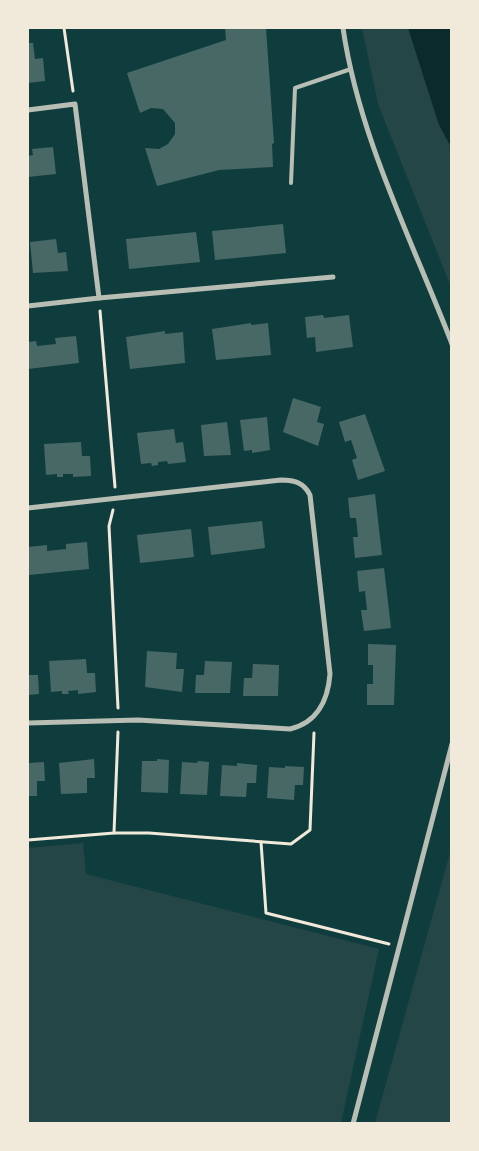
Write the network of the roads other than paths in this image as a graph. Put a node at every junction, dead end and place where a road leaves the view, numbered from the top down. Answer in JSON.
{"nodes":[{"id":1,"x":344,"y":28,"type":"edge"},
{"id":2,"x":351,"y":69,"type":"junction"},
{"id":3,"x":28,"y":110,"type":"edge"},
{"id":4,"x":291,"y":183,"type":"dead end"},
{"id":5,"x":332,"y":277,"type":"dead end"},
{"id":6,"x":99,"y":298,"type":"junction"},
{"id":7,"x":28,"y":306,"type":"edge"},
{"id":8,"x":452,"y":344,"type":"edge"},
{"id":9,"x":28,"y":508,"type":"edge"},
{"id":10,"x":28,"y":723,"type":"edge"},
{"id":11,"x":452,"y":744,"type":"edge"},
{"id":12,"x":353,"y":1124,"type":"edge"}],
"edges":[{"from":1,"to":2,"type":"street"},
{"from":2,"to":4,"type":"lane"},
{"from":2,"to":8,"type":"street"},
{"from":3,"to":6,"type":"street"},
{"from":5,"to":6,"type":"street"},
{"from":6,"to":7,"type":"street"},
{"from":9,"to":10,"type":"street"},
{"from":11,"to":12,"type":"street"}]}
